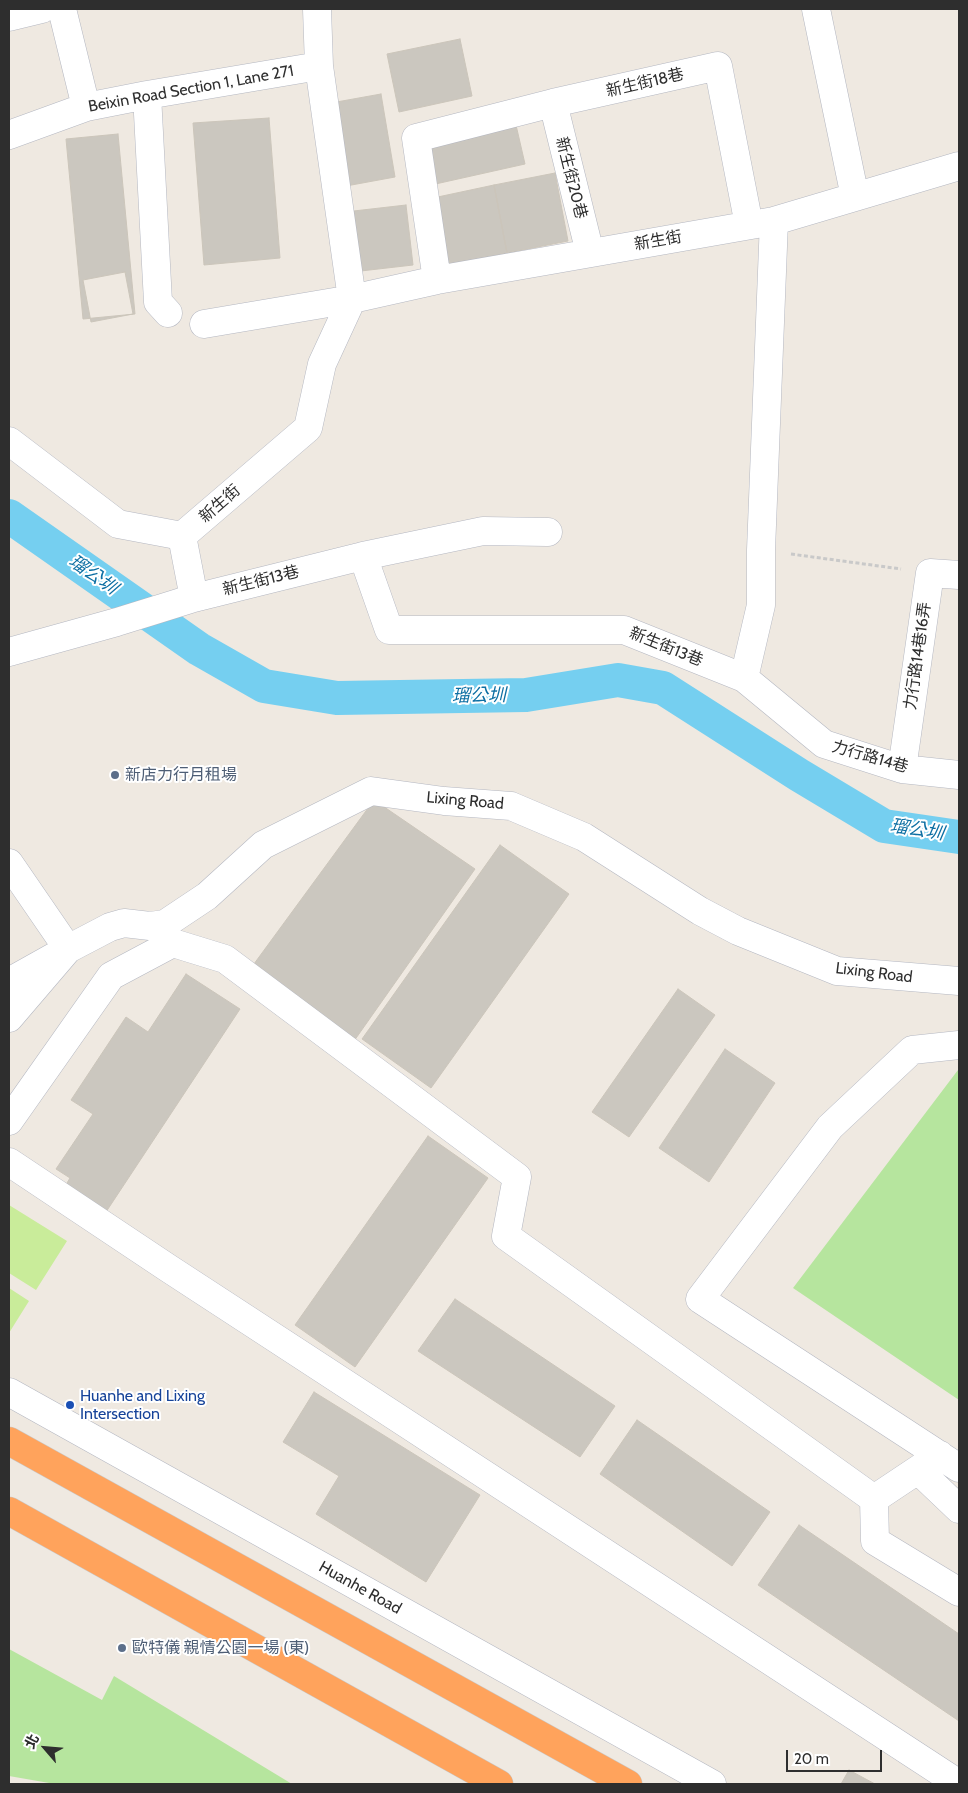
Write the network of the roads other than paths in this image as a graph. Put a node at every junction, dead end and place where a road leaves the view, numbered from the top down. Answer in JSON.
{"nodes":[{"id":1,"x":42,"y":9,"type":"edge"},
{"id":2,"x":62,"y":9,"type":"edge"},
{"id":3,"x":317,"y":9,"type":"edge"},
{"id":4,"x":816,"y":9,"type":"edge"},
{"id":5,"x":9,"y":18,"type":"edge"},
{"id":6,"x":319,"y":66,"type":"junction"},
{"id":7,"x":146,"y":95,"type":"junction"},
{"id":8,"x":553,"y":103,"type":"junction"},
{"id":9,"x":86,"y":107,"type":"junction"},
{"id":10,"x":9,"y":135,"type":"edge"},
{"id":11,"x":959,"y":166,"type":"edge"},
{"id":12,"x":854,"y":197,"type":"junction"},
{"id":13,"x":762,"y":223,"type":"junction"},
{"id":14,"x":590,"y":253,"type":"junction"},
{"id":15,"x":437,"y":280,"type":"junction"},
{"id":16,"x":352,"y":299,"type":"junction"},
{"id":17,"x":168,"y":313,"type":"dead end"},
{"id":18,"x":204,"y":324,"type":"dead end"},
{"id":19,"x":9,"y":441,"type":"edge"},
{"id":20,"x":548,"y":532,"type":"dead end"},
{"id":21,"x":182,"y":536,"type":"junction"},
{"id":22,"x":363,"y":556,"type":"junction"},
{"id":23,"x":959,"y":575,"type":"edge"},
{"id":24,"x":190,"y":600,"type":"junction"},
{"id":25,"x":9,"y":652,"type":"edge"},
{"id":26,"x":744,"y":678,"type":"junction"},
{"id":27,"x":902,"y":769,"type":"junction"},
{"id":28,"x":959,"y":775,"type":"edge"},
{"id":29,"x":9,"y":864,"type":"edge"},
{"id":30,"x":68,"y":949,"type":"junction"},
{"id":31,"x":959,"y":981,"type":"edge"},
{"id":32,"x":9,"y":982,"type":"edge"},
{"id":33,"x":9,"y":1018,"type":"edge"},
{"id":34,"x":959,"y":1046,"type":"edge"},
{"id":35,"x":9,"y":1121,"type":"edge"},
{"id":36,"x":9,"y":1162,"type":"edge"},
{"id":37,"x":9,"y":1392,"type":"edge"},
{"id":38,"x":9,"y":1440,"type":"edge"},
{"id":39,"x":939,"y":1464,"type":"edge"},
{"id":40,"x":874,"y":1499,"type":"junction"},
{"id":41,"x":959,"y":1509,"type":"edge"},
{"id":42,"x":9,"y":1511,"type":"edge"},
{"id":43,"x":959,"y":1592,"type":"edge"},
{"id":44,"x":498,"y":1784,"type":"edge"},
{"id":45,"x":628,"y":1784,"type":"edge"},
{"id":46,"x":712,"y":1784,"type":"edge"},
{"id":47,"x":959,"y":1784,"type":"edge"}],
"edges":[{"from":1,"to":5,"type":"street"},
{"from":2,"to":9,"type":"street"},
{"from":3,"to":6,"type":"street"},
{"from":4,"to":12,"type":"street"},
{"from":6,"to":7,"type":"street","name":"Beixin Road Section 1, Lane 271"},
{"from":6,"to":16,"type":"street"},
{"from":7,"to":9,"type":"street","name":"Beixin Road Section 1, Lane 271"},
{"from":7,"to":17,"type":"street"},
{"from":8,"to":13,"type":"street","name":"新生街18巷"},
{"from":8,"to":14,"type":"street","name":"新生街20巷"},
{"from":8,"to":15,"type":"street","name":"新生街18巷"},
{"from":9,"to":10,"type":"street","name":"Beixin Road Section 1, Lane 271"},
{"from":11,"to":12,"type":"street","name":"新生街"},
{"from":12,"to":13,"type":"street","name":"新生街"},
{"from":13,"to":14,"type":"street","name":"新生街"},
{"from":13,"to":26,"type":"street"},
{"from":14,"to":15,"type":"street","name":"新生街"},
{"from":15,"to":16,"type":"street","name":"新生街"},
{"from":16,"to":18,"type":"street","name":"新生街"},
{"from":16,"to":21,"type":"street","name":"新生街"},
{"from":19,"to":21,"type":"street"},
{"from":20,"to":22,"type":"street"},
{"from":21,"to":24,"type":"street"},
{"from":22,"to":24,"type":"street","name":"新生街13巷"},
{"from":22,"to":26,"type":"street","name":"新生街13巷"},
{"from":23,"to":27,"type":"street","name":"力行路14巷16弄"},
{"from":24,"to":25,"type":"street","name":"新生街13巷"},
{"from":26,"to":27,"type":"street","name":"力行路14巷"},
{"from":27,"to":28,"type":"street","name":"力行路14巷"},
{"from":29,"to":30,"type":"street"},
{"from":30,"to":31,"type":"street","name":"Lixing Road"},
{"from":30,"to":32,"type":"street"},
{"from":30,"to":33,"type":"street","name":"Lixing Road"},
{"from":34,"to":39,"type":"street"},
{"from":35,"to":40,"type":"street"},
{"from":36,"to":47,"type":"street"},
{"from":37,"to":46,"type":"street","name":"Huanhe Road"},
{"from":38,"to":45,"type":"highway"},
{"from":39,"to":40,"type":"street"},
{"from":39,"to":41,"type":"street"},
{"from":40,"to":43,"type":"street"},
{"from":42,"to":44,"type":"highway"}]}
